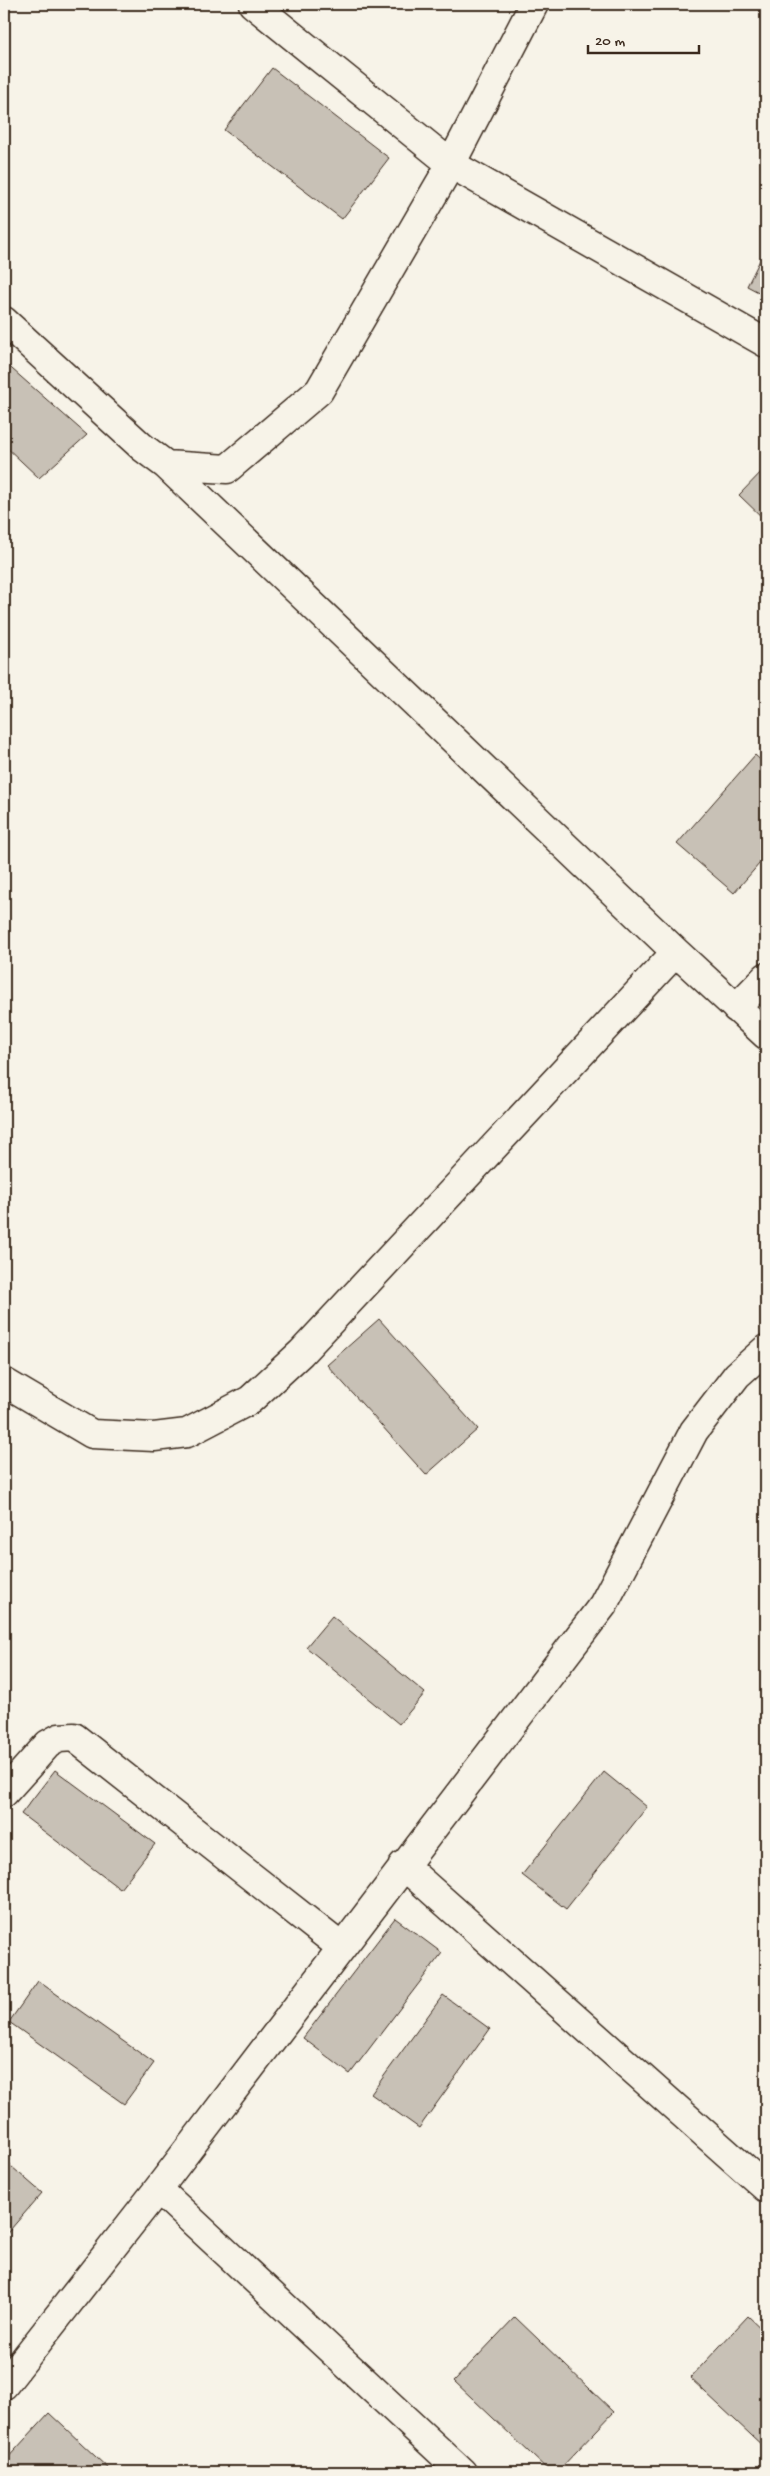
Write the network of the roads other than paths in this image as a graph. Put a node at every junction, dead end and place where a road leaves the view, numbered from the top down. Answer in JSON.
{"nodes":[{"id":1,"x":253,"y":4,"type":"edge"},
{"id":2,"x":534,"y":4,"type":"edge"},
{"id":3,"x":451,"y":164,"type":"junction"},
{"id":4,"x":4,"y":320,"type":"edge"},
{"id":5,"x":766,"y":344,"type":"edge"},
{"id":6,"x":166,"y":465,"type":"junction"},
{"id":7,"x":676,"y":952,"type":"junction"},
{"id":8,"x":766,"y":977,"type":"edge"},
{"id":9,"x":736,"y":1008,"type":"junction"},
{"id":10,"x":766,"y":1035,"type":"edge"},
{"id":11,"x":766,"y":1349,"type":"edge"},
{"id":12,"x":4,"y":1382,"type":"edge"},
{"id":13,"x":4,"y":1793,"type":"edge"},
{"id":14,"x":403,"y":1865,"type":"junction"},
{"id":15,"x":342,"y":1947,"type":"junction"},
{"id":16,"x":766,"y":2188,"type":"edge"},
{"id":17,"x":158,"y":2189,"type":"junction"},
{"id":18,"x":4,"y":2385,"type":"edge"},
{"id":19,"x":462,"y":2472,"type":"edge"}],
"edges":[{"from":1,"to":3,"type":"street"},
{"from":2,"to":3,"type":"street"},
{"from":3,"to":5,"type":"street"},
{"from":3,"to":6,"type":"street"},
{"from":4,"to":6,"type":"street"},
{"from":6,"to":7,"type":"street"},
{"from":7,"to":9,"type":"street"},
{"from":7,"to":12,"type":"street"},
{"from":8,"to":9,"type":"street"},
{"from":9,"to":10,"type":"street"},
{"from":11,"to":14,"type":"street"},
{"from":13,"to":15,"type":"street"},
{"from":14,"to":15,"type":"street"},
{"from":14,"to":16,"type":"street"},
{"from":15,"to":17,"type":"street"},
{"from":17,"to":18,"type":"street"},
{"from":17,"to":19,"type":"street"}]}
